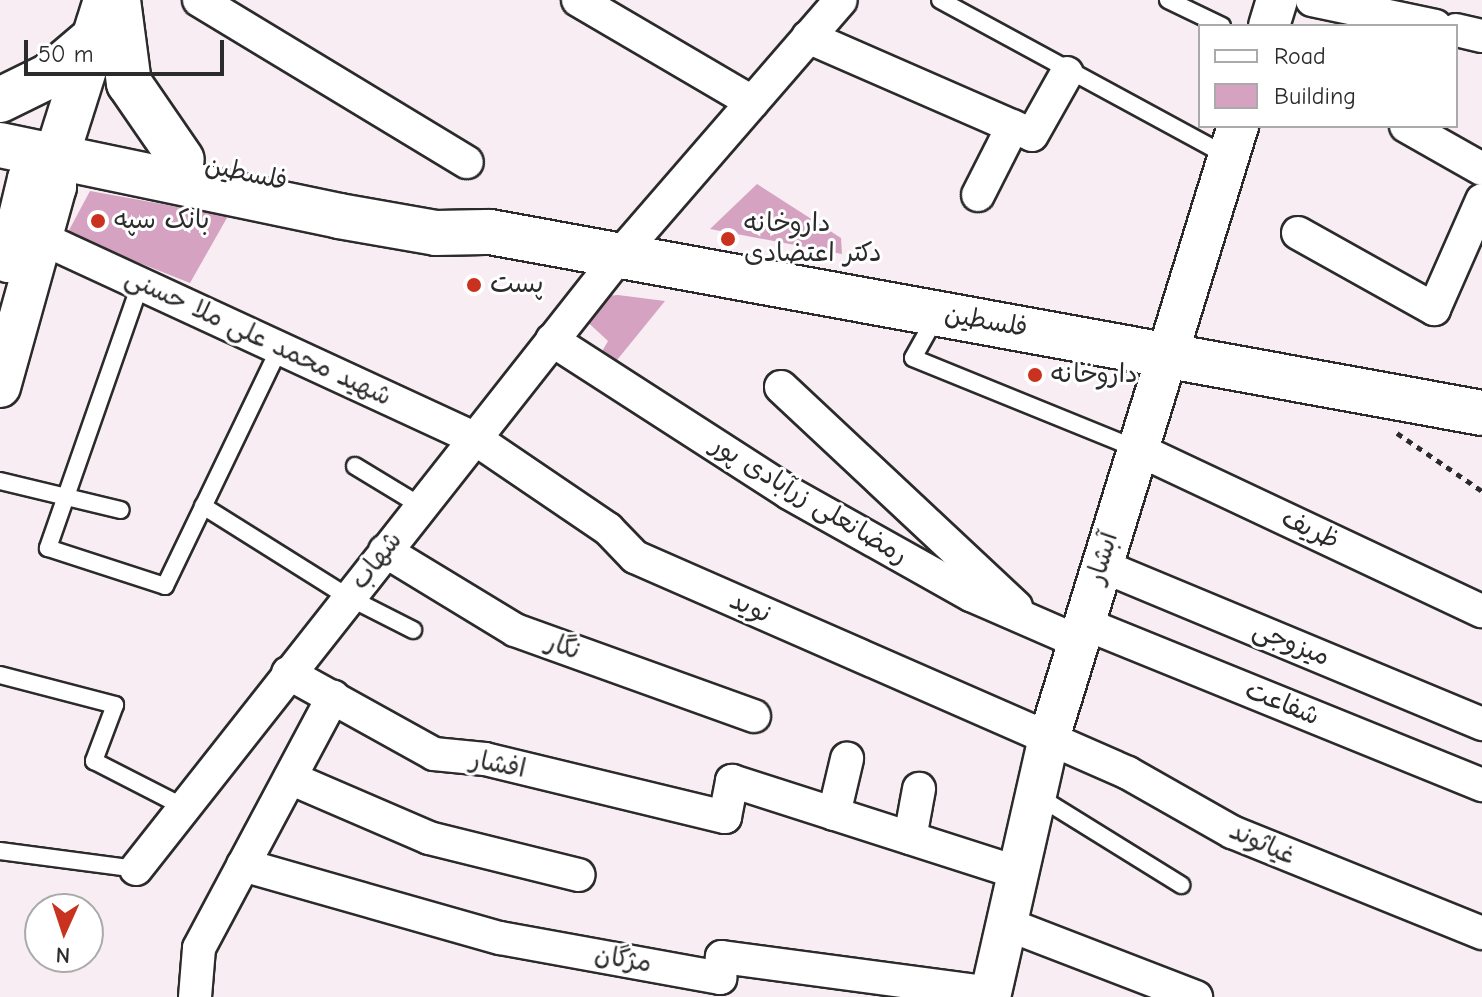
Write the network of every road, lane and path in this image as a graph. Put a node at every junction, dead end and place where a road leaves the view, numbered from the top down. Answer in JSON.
{"nodes":[{"id":1,"x":118,"y":0,"type":"edge"},
{"id":2,"x":199,"y":0,"type":"edge"},
{"id":3,"x":578,"y":0,"type":"edge"},
{"id":4,"x":841,"y":0,"type":"edge"},
{"id":5,"x":940,"y":0,"type":"edge"},
{"id":6,"x":1168,"y":0,"type":"edge"},
{"id":7,"x":1277,"y":0,"type":"edge"},
{"id":8,"x":1312,"y":0,"type":"edge"},
{"id":9,"x":100,"y":19,"type":"edge"},
{"id":10,"x":1218,"y":24,"type":"edge"},
{"id":11,"x":1270,"y":24,"type":"edge"},
{"id":12,"x":1426,"y":24,"type":"edge"},
{"id":13,"x":1458,"y":30,"type":"edge"},
{"id":14,"x":1482,"y":36,"type":"edge"},
{"id":15,"x":808,"y":37,"type":"junction"},
{"id":16,"x":1067,"y":73,"type":"junction"},
{"id":17,"x":0,"y":100,"type":"edge"},
{"id":18,"x":752,"y":102,"type":"junction"},
{"id":19,"x":0,"y":121,"type":"edge"},
{"id":20,"x":1013,"y":126,"type":"junction"},
{"id":21,"x":1198,"y":127,"type":"edge"},
{"id":22,"x":1201,"y":128,"type":"edge"},
{"id":23,"x":1410,"y":128,"type":"edge"},
{"id":24,"x":1233,"y":141,"type":"edge"},
{"id":25,"x":0,"y":145,"type":"edge"},
{"id":26,"x":60,"y":146,"type":"junction"},
{"id":27,"x":182,"y":160,"type":"junction"},
{"id":28,"x":467,"y":162,"type":"dead end"},
{"id":29,"x":1482,"y":169,"type":"edge"},
{"id":30,"x":978,"y":195,"type":"dead end"},
{"id":31,"x":1482,"y":200,"type":"edge"},
{"id":32,"x":490,"y":232,"type":"junction"},
{"id":33,"x":1298,"y":233,"type":"dead end"},
{"id":34,"x":41,"y":238,"type":"junction"},
{"id":35,"x":620,"y":255,"type":"junction"},
{"id":36,"x":1470,"y":261,"type":"edge"},
{"id":37,"x":140,"y":285,"type":"junction"},
{"id":38,"x":0,"y":298,"type":"edge"},
{"id":39,"x":938,"y":314,"type":"junction"},
{"id":40,"x":552,"y":340,"type":"junction"},
{"id":41,"x":281,"y":345,"type":"junction"},
{"id":42,"x":1166,"y":355,"type":"junction"},
{"id":43,"x":0,"y":387,"type":"edge"},
{"id":44,"x":781,"y":387,"type":"dead end"},
{"id":45,"x":1482,"y":413,"type":"edge"},
{"id":46,"x":1390,"y":426,"type":"dead end"},
{"id":47,"x":474,"y":438,"type":"junction"},
{"id":48,"x":1137,"y":449,"type":"junction"},
{"id":49,"x":355,"y":466,"type":"dead end"},
{"id":50,"x":0,"y":481,"type":"edge"},
{"id":51,"x":1482,"y":491,"type":"edge"},
{"id":52,"x":64,"y":494,"type":"junction"},
{"id":53,"x":203,"y":506,"type":"junction"},
{"id":54,"x":421,"y":506,"type":"junction"},
{"id":55,"x":121,"y":510,"type":"dead end"},
{"id":56,"x":385,"y":551,"type":"junction"},
{"id":57,"x":1100,"y":565,"type":"junction"},
{"id":58,"x":348,"y":597,"type":"junction"},
{"id":59,"x":1482,"y":611,"type":"edge"},
{"id":60,"x":1030,"y":621,"type":"junction"},
{"id":61,"x":413,"y":630,"type":"dead end"},
{"id":62,"x":1080,"y":632,"type":"junction"},
{"id":63,"x":288,"y":673,"type":"junction"},
{"id":64,"x":0,"y":675,"type":"edge"},
{"id":65,"x":333,"y":697,"type":"junction"},
{"id":66,"x":754,"y":716,"type":"dead end"},
{"id":67,"x":1482,"y":724,"type":"edge"},
{"id":68,"x":1049,"y":738,"type":"junction"},
{"id":69,"x":847,"y":759,"type":"dead end"},
{"id":70,"x":290,"y":778,"type":"junction"},
{"id":71,"x":1482,"y":785,"type":"edge"},
{"id":72,"x":919,"y":789,"type":"dead end"},
{"id":73,"x":1035,"y":794,"type":"junction"},
{"id":74,"x":182,"y":806,"type":"junction"},
{"id":75,"x":834,"y":814,"type":"junction"},
{"id":76,"x":910,"y":838,"type":"junction"},
{"id":77,"x":0,"y":851,"type":"edge"},
{"id":78,"x":243,"y":865,"type":"junction"},
{"id":79,"x":136,"y":869,"type":"joint"},
{"id":80,"x":1016,"y":872,"type":"junction"},
{"id":81,"x":579,"y":875,"type":"dead end"},
{"id":82,"x":1181,"y":885,"type":"dead end"},
{"id":83,"x":1004,"y":923,"type":"junction"},
{"id":84,"x":1482,"y":933,"type":"edge"},
{"id":85,"x":990,"y":995,"type":"edge"},
{"id":86,"x":195,"y":997,"type":"edge"},
{"id":87,"x":1196,"y":997,"type":"edge"}],
"edges":[{"from":1,"to":27,"type":"main road"},
{"from":2,"to":28,"type":"street"},
{"from":3,"to":18,"type":"street"},
{"from":4,"to":15,"type":"street","name":"شهاب"},
{"from":5,"to":16,"type":"lane"},
{"from":6,"to":10,"type":"lane"},
{"from":7,"to":11,"type":"street"},
{"from":8,"to":12,"type":"street"},
{"from":9,"to":17,"type":"main road"},
{"from":9,"to":26,"type":"main road"},
{"from":13,"to":14,"type":"street"},
{"from":15,"to":18,"type":"street","name":"شهاب"},
{"from":15,"to":20,"type":"street"},
{"from":16,"to":20,"type":"street"},
{"from":16,"to":21,"type":"lane"},
{"from":18,"to":35,"type":"street","name":"شهاب"},
{"from":19,"to":26,"type":"main road","name":"فلسطین"},
{"from":20,"to":30,"type":"street"},
{"from":22,"to":24,"type":"lane"},
{"from":23,"to":29,"type":"street"},
{"from":24,"to":42,"type":"street","name":"آبشار"},
{"from":25,"to":26,"type":"main road","name":"فلسطین"},
{"from":26,"to":27,"type":"main road","name":"فلسطین"},
{"from":26,"to":32,"type":"main road","name":"فلسطین"},
{"from":26,"to":34,"type":"street"},
{"from":26,"to":38,"type":"street"},
{"from":27,"to":32,"type":"main road","name":"فلسطین"},
{"from":31,"to":36,"type":"street"},
{"from":32,"to":35,"type":"main road","name":"فلسطین"},
{"from":33,"to":36,"type":"street"},
{"from":34,"to":37,"type":"street","name":"شهید محمد علی ملا حسنی"},
{"from":34,"to":43,"type":"street"},
{"from":35,"to":39,"type":"main road","name":"فلسطین"},
{"from":35,"to":40,"type":"street","name":"شهاب"},
{"from":37,"to":41,"type":"street","name":"شهید محمد علی ملا حسنی"},
{"from":37,"to":52,"type":"lane"},
{"from":39,"to":42,"type":"main road","name":"فلسطین"},
{"from":39,"to":48,"type":"lane"},
{"from":40,"to":47,"type":"street","name":"شهاب"},
{"from":40,"to":60,"type":"street","name":"رمضانعلی زرآبادی پور"},
{"from":41,"to":47,"type":"street","name":"شهید محمد علی ملا حسنی"},
{"from":41,"to":53,"type":"lane"},
{"from":42,"to":45,"type":"main road","name":"فلسطین"},
{"from":42,"to":48,"type":"street","name":"آبشار"},
{"from":44,"to":60,"type":"street"},
{"from":46,"to":51,"type":"path"},
{"from":47,"to":54,"type":"street","name":"شهاب"},
{"from":47,"to":68,"type":"street","name":"نوید"},
{"from":48,"to":57,"type":"street","name":"آبشار"},
{"from":48,"to":59,"type":"street","name":"ظریف"},
{"from":49,"to":54,"type":"lane"},
{"from":50,"to":52,"type":"lane"},
{"from":52,"to":53,"type":"lane"},
{"from":52,"to":55,"type":"lane"},
{"from":53,"to":58,"type":"lane"},
{"from":54,"to":56,"type":"street","name":"شهاب"},
{"from":56,"to":58,"type":"street","name":"شهاب"},
{"from":56,"to":66,"type":"street","name":"نگار"},
{"from":57,"to":62,"type":"street","name":"آبشار"},
{"from":57,"to":67,"type":"street","name":"میزوجی"},
{"from":58,"to":61,"type":"lane"},
{"from":58,"to":63,"type":"street","name":"شهاب"},
{"from":60,"to":62,"type":"street","name":"رمضانعلی زرآبادی پور"},
{"from":62,"to":68,"type":"street","name":"آبشار"},
{"from":62,"to":71,"type":"street","name":"شفاعت"},
{"from":63,"to":65,"type":"street","name":"افشار"},
{"from":63,"to":74,"type":"street","name":"شهاب"},
{"from":64,"to":74,"type":"lane"},
{"from":65,"to":70,"type":"street"},
{"from":65,"to":75,"type":"street","name":"افشار"},
{"from":68,"to":73,"type":"street","name":"آبشار"},
{"from":68,"to":84,"type":"street","name":"غیاثوند"},
{"from":69,"to":75,"type":"street"},
{"from":70,"to":78,"type":"street"},
{"from":70,"to":81,"type":"street"},
{"from":72,"to":76,"type":"street"},
{"from":73,"to":80,"type":"street","name":"آبشار"},
{"from":73,"to":82,"type":"lane"},
{"from":74,"to":79,"type":"street","name":"شهاب"},
{"from":75,"to":76,"type":"street"},
{"from":76,"to":80,"type":"street"},
{"from":77,"to":79,"type":"lane"},
{"from":78,"to":85,"type":"street","name":"مژگان"},
{"from":78,"to":86,"type":"street"},
{"from":80,"to":83,"type":"street","name":"آبشار"},
{"from":83,"to":85,"type":"street","name":"آبشار"},
{"from":83,"to":87,"type":"street"}]}
